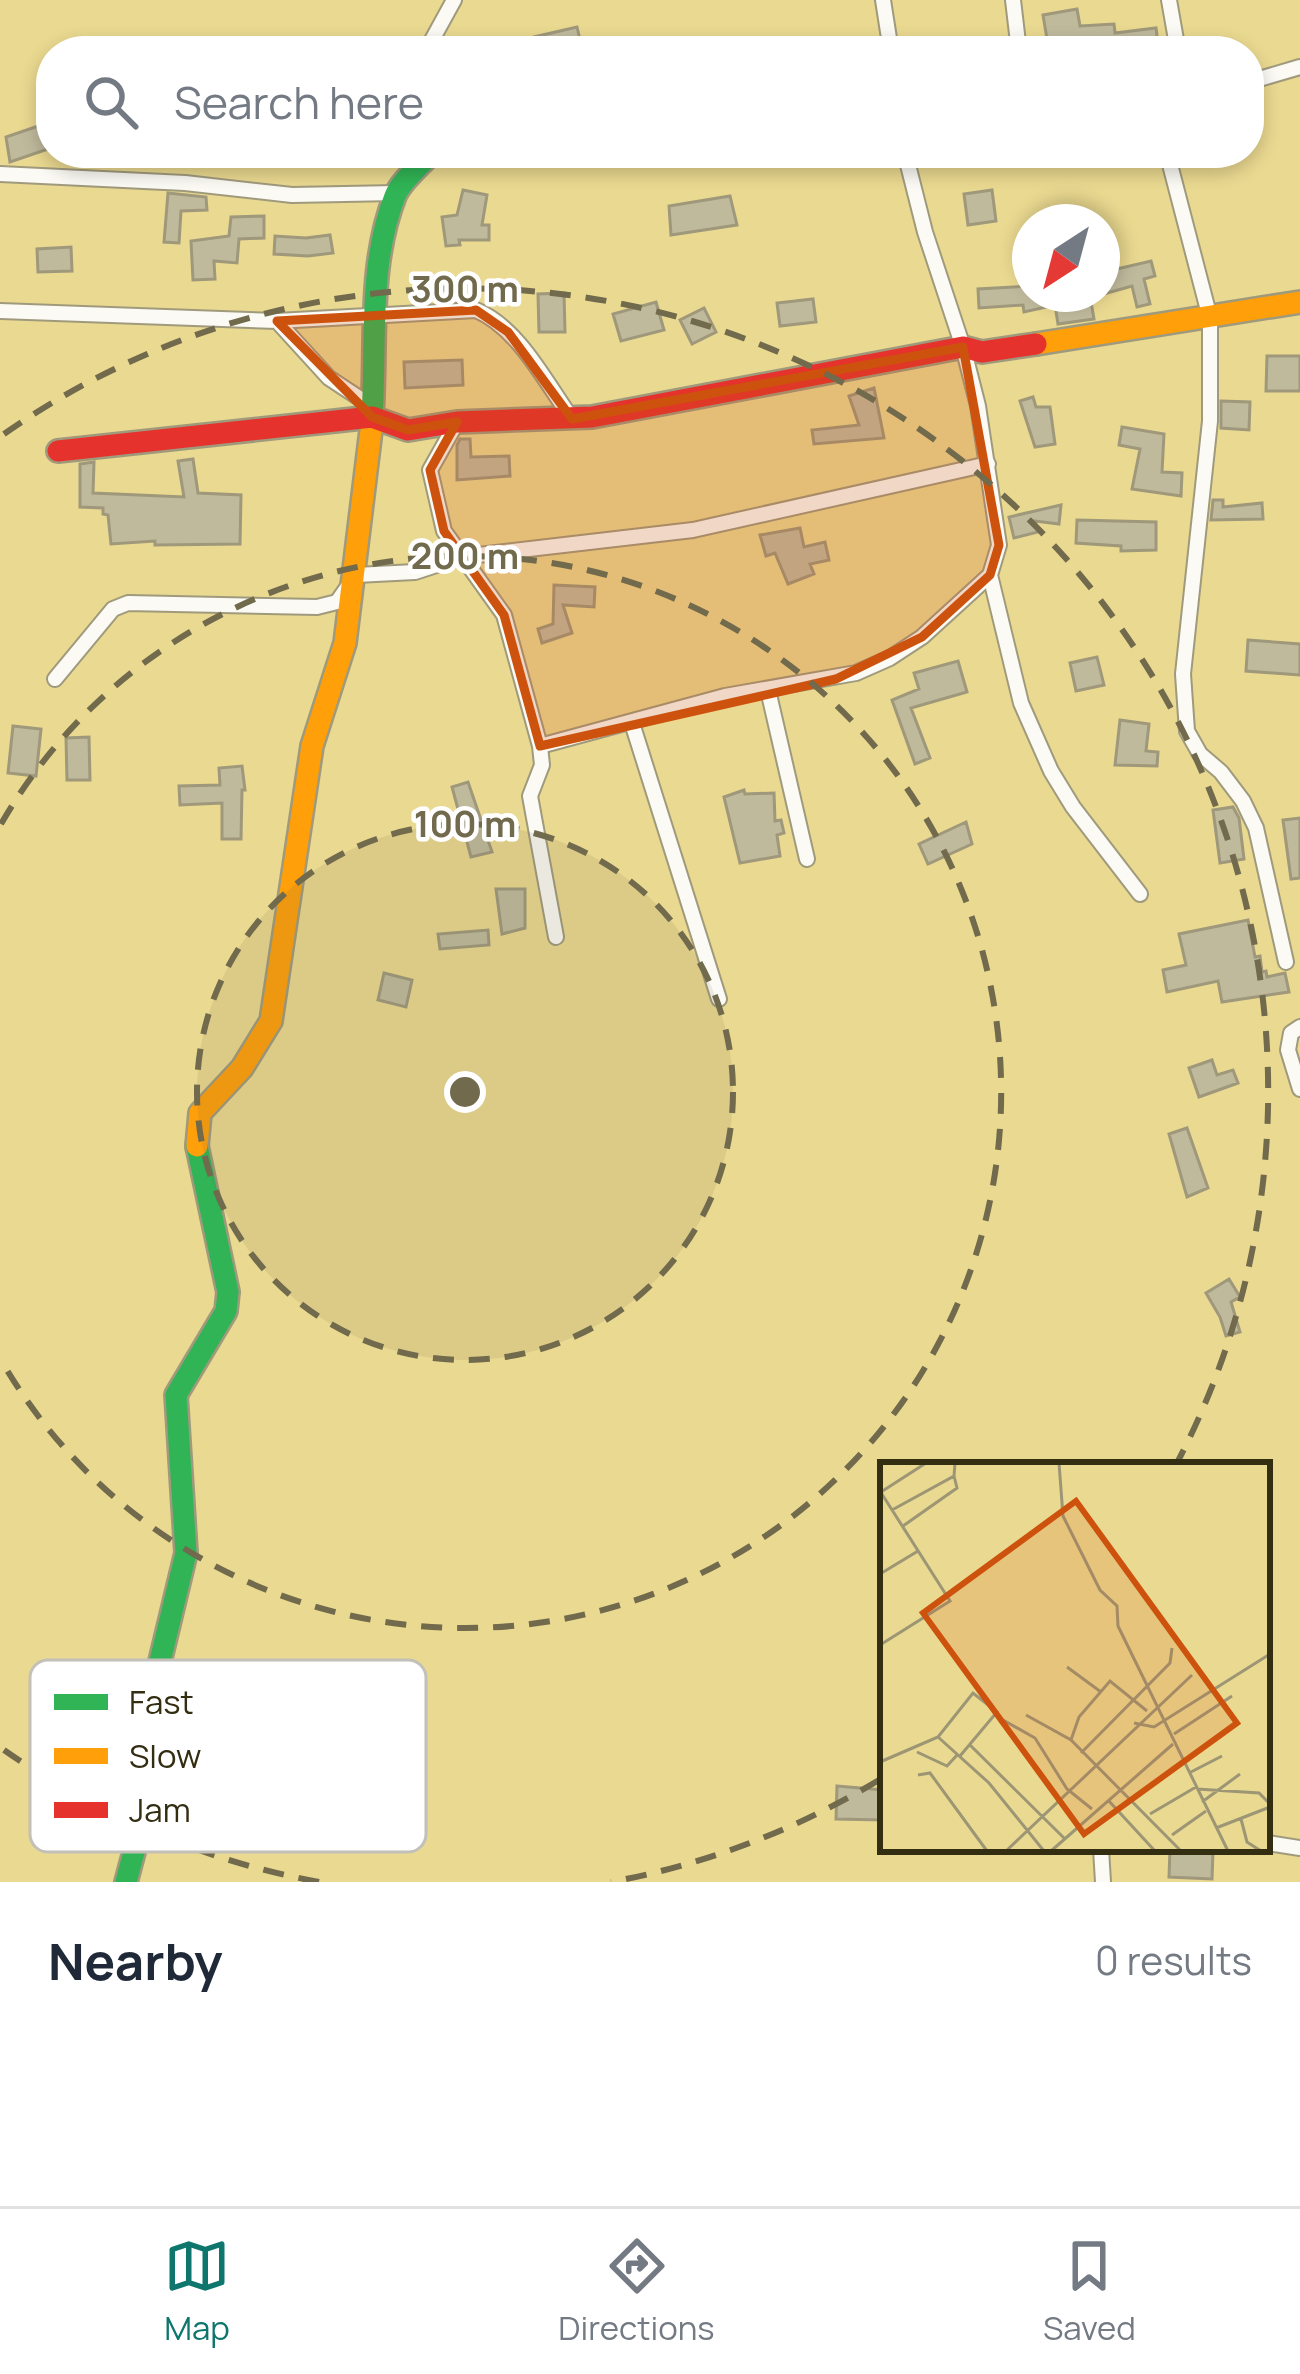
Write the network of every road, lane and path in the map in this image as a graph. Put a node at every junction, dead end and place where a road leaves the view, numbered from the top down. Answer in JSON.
{"nodes":[{"id":1,"x":454,"y":0,"type":"edge"},
{"id":2,"x":883,"y":0,"type":"edge"},
{"id":3,"x":1013,"y":0,"type":"edge"},
{"id":4,"x":1169,"y":0,"type":"edge"},
{"id":5,"x":434,"y":36,"type":"edge"},
{"id":6,"x":889,"y":36,"type":"edge"},
{"id":7,"x":1017,"y":36,"type":"edge"},
{"id":8,"x":1175,"y":36,"type":"edge"},
{"id":9,"x":1300,"y":67,"type":"edge"},
{"id":10,"x":1264,"y":78,"type":"edge"},
{"id":11,"x":418,"y":168,"type":"edge"},
{"id":12,"x":909,"y":168,"type":"edge"},
{"id":13,"x":1171,"y":168,"type":"edge"},
{"id":14,"x":0,"y":174,"type":"edge"},
{"id":15,"x":396,"y":193,"type":"junction"},
{"id":16,"x":1300,"y":302,"type":"edge"},
{"id":17,"x":0,"y":311,"type":"edge"},
{"id":18,"x":373,"y":317,"type":"junction"},
{"id":19,"x":1210,"y":317,"type":"junction"},
{"id":20,"x":277,"y":321,"type":"junction"},
{"id":21,"x":963,"y":347,"type":"junction"},
{"id":22,"x":371,"y":411,"type":"junction"},
{"id":23,"x":572,"y":418,"type":"junction"},
{"id":24,"x":457,"y":422,"type":"junction"},
{"id":25,"x":58,"y":452,"type":"dead end"},
{"id":26,"x":988,"y":464,"type":"junction"},
{"id":27,"x":461,"y":557,"type":"junction"},
{"id":28,"x":356,"y":575,"type":"junction"},
{"id":29,"x":990,"y":575,"type":"junction"},
{"id":30,"x":55,"y":679,"type":"dead end"},
{"id":31,"x":768,"y":690,"type":"junction"},
{"id":32,"x":632,"y":723,"type":"junction"},
{"id":33,"x":540,"y":746,"type":"junction"},
{"id":34,"x":807,"y":859,"type":"dead end"},
{"id":35,"x":1139,"y":894,"type":"dead end"},
{"id":36,"x":556,"y":937,"type":"dead end"},
{"id":37,"x":1286,"y":962,"type":"dead end"},
{"id":38,"x":719,"y":999,"type":"dead end"},
{"id":39,"x":1300,"y":1027,"type":"edge"},
{"id":40,"x":1300,"y":1089,"type":"edge"},
{"id":41,"x":160,"y":1660,"type":"edge"},
{"id":42,"x":1270,"y":1843,"type":"edge"},
{"id":43,"x":1300,"y":1848,"type":"edge"},
{"id":44,"x":134,"y":1852,"type":"edge"},
{"id":45,"x":1101,"y":1852,"type":"edge"},
{"id":46,"x":126,"y":1882,"type":"edge"},
{"id":47,"x":1103,"y":1882,"type":"edge"}],
"edges":[{"from":1,"to":5,"type":"street"},
{"from":2,"to":6,"type":"street"},
{"from":3,"to":7,"type":"street"},
{"from":4,"to":8,"type":"street"},
{"from":9,"to":10,"type":"street"},
{"from":11,"to":15,"type":"street"},
{"from":12,"to":21,"type":"street"},
{"from":13,"to":19,"type":"street"},
{"from":14,"to":15,"type":"street"},
{"from":15,"to":18,"type":"street"},
{"from":16,"to":19,"type":"street"},
{"from":17,"to":20,"type":"street"},
{"from":18,"to":20,"type":"street"},
{"from":18,"to":22,"type":"street"},
{"from":18,"to":23,"type":"street"},
{"from":19,"to":21,"type":"street"},
{"from":19,"to":37,"type":"street"},
{"from":20,"to":22,"type":"street"},
{"from":21,"to":23,"type":"street"},
{"from":21,"to":26,"type":"street"},
{"from":22,"to":24,"type":"street"},
{"from":22,"to":25,"type":"street"},
{"from":22,"to":28,"type":"street"},
{"from":23,"to":24,"type":"street"},
{"from":24,"to":27,"type":"street"},
{"from":26,"to":27,"type":"street"},
{"from":26,"to":29,"type":"street"},
{"from":27,"to":28,"type":"street"},
{"from":27,"to":33,"type":"street"},
{"from":28,"to":30,"type":"street"},
{"from":28,"to":41,"type":"street"},
{"from":29,"to":31,"type":"street"},
{"from":29,"to":35,"type":"street"},
{"from":31,"to":32,"type":"street"},
{"from":31,"to":34,"type":"street"},
{"from":32,"to":33,"type":"street"},
{"from":32,"to":38,"type":"street"},
{"from":33,"to":36,"type":"street"},
{"from":39,"to":40,"type":"street"},
{"from":42,"to":43,"type":"street"},
{"from":44,"to":46,"type":"street"},
{"from":45,"to":47,"type":"street"}]}
